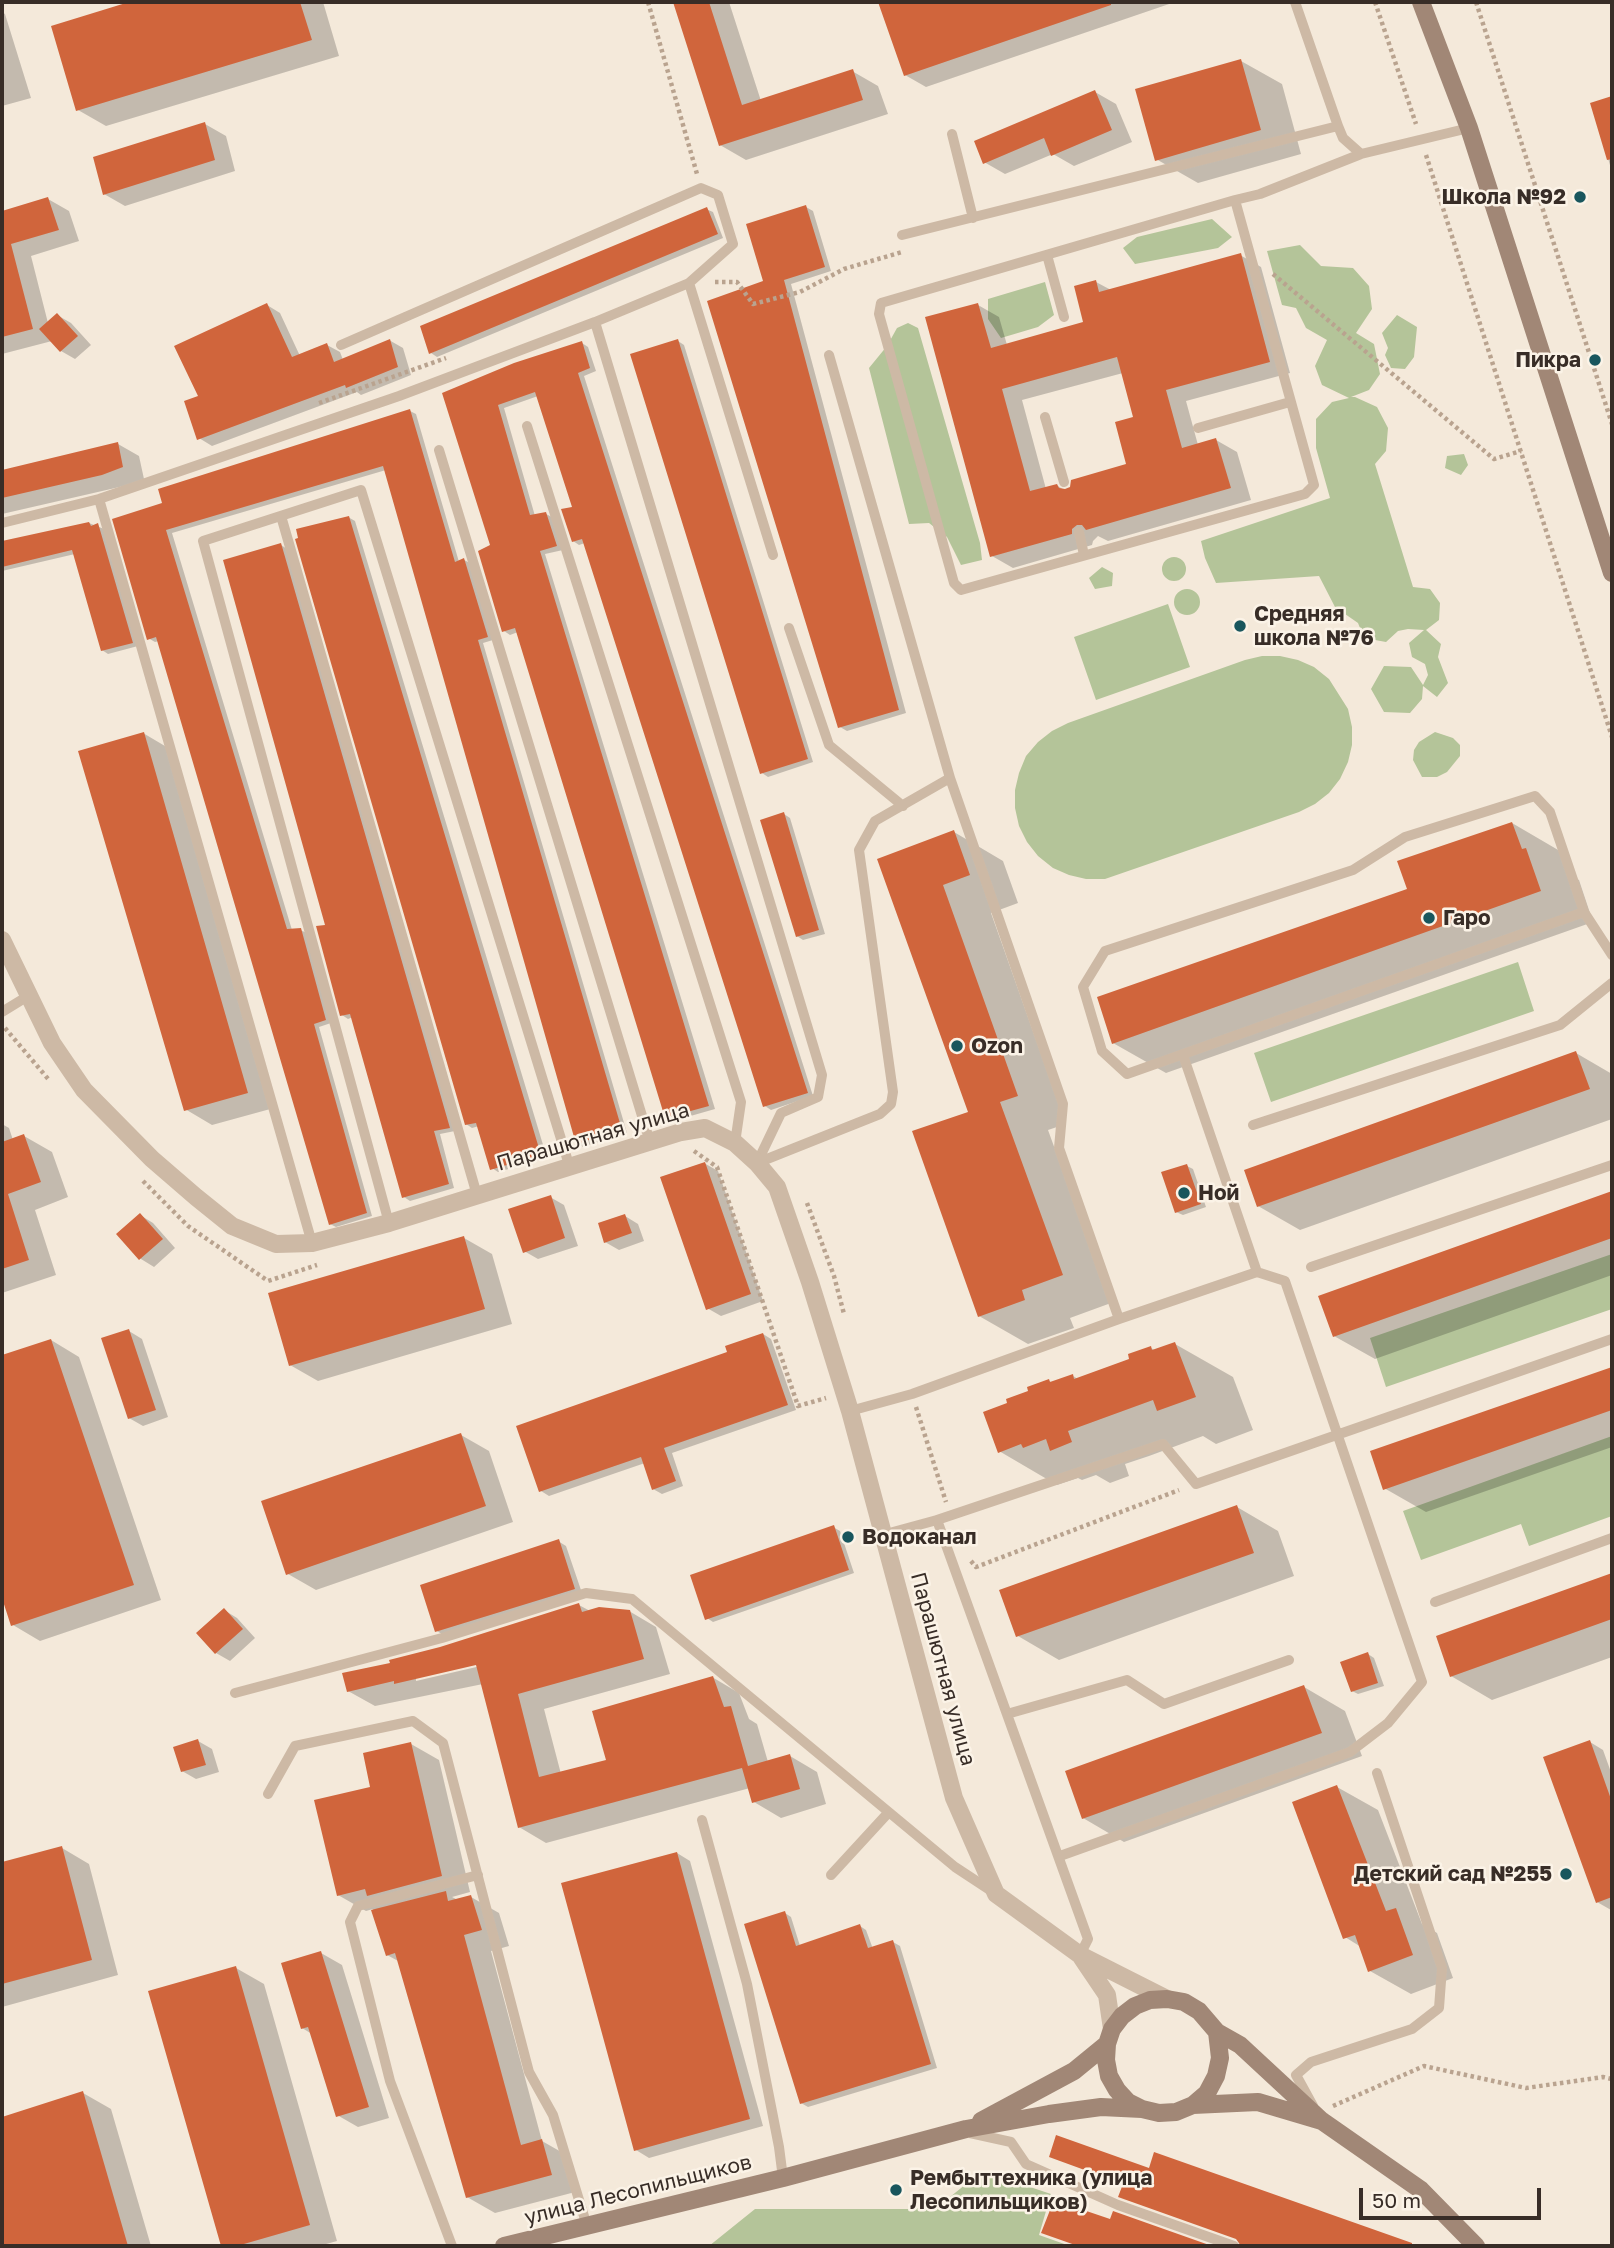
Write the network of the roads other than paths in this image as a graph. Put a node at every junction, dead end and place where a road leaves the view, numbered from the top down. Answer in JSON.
{"nodes":[{"id":1,"x":1295,"y":2,"type":"edge"},
{"id":2,"x":1421,"y":2,"type":"edge"},
{"id":3,"x":1338,"y":126,"type":"junction"},
{"id":4,"x":1469,"y":128,"type":"junction"},
{"id":5,"x":952,"y":134,"type":"dead end"},
{"id":6,"x":1360,"y":154,"type":"junction"},
{"id":7,"x":1235,"y":200,"type":"junction"},
{"id":8,"x":973,"y":218,"type":"junction"},
{"id":9,"x":902,"y":235,"type":"dead end"},
{"id":10,"x":1047,"y":255,"type":"junction"},
{"id":11,"x":689,"y":283,"type":"junction"},
{"id":12,"x":1064,"y":317,"type":"dead end"},
{"id":13,"x":595,"y":322,"type":"junction"},
{"id":14,"x":341,"y":345,"type":"dead end"},
{"id":15,"x":829,"y":355,"type":"dead end"},
{"id":16,"x":1290,"y":402,"type":"junction"},
{"id":17,"x":1045,"y":416,"type":"dead end"},
{"id":18,"x":527,"y":426,"type":"dead end"},
{"id":19,"x":1198,"y":428,"type":"dead end"},
{"id":20,"x":439,"y":450,"type":"dead end"},
{"id":21,"x":1064,"y":482,"type":"dead end"},
{"id":22,"x":99,"y":499,"type":"junction"},
{"id":23,"x":281,"y":516,"type":"junction"},
{"id":24,"x":2,"y":523,"type":"edge"},
{"id":25,"x":1079,"y":532,"type":"dead end"},
{"id":26,"x":773,"y":555,"type":"dead end"},
{"id":27,"x":1084,"y":555,"type":"junction"},
{"id":28,"x":1612,"y":573,"type":"edge"},
{"id":29,"x":789,"y":628,"type":"dead end"},
{"id":30,"x":950,"y":778,"type":"junction"},
{"id":31,"x":904,"y":806,"type":"junction"},
{"id":32,"x":1584,"y":912,"type":"junction"},
{"id":33,"x":2,"y":940,"type":"edge"},
{"id":34,"x":1612,"y":955,"type":"edge"},
{"id":35,"x":1612,"y":983,"type":"edge"},
{"id":36,"x":28,"y":996,"type":"junction"},
{"id":37,"x":2,"y":1012,"type":"edge"},
{"id":38,"x":1183,"y":1055,"type":"junction"},
{"id":39,"x":1254,"y":1125,"type":"dead end"},
{"id":40,"x":650,"y":1142,"type":"junction"},
{"id":41,"x":735,"y":1143,"type":"junction"},
{"id":42,"x":757,"y":1163,"type":"junction"},
{"id":43,"x":1612,"y":1164,"type":"edge"},
{"id":44,"x":570,"y":1168,"type":"junction"},
{"id":45,"x":477,"y":1195,"type":"junction"},
{"id":46,"x":389,"y":1223,"type":"junction"},
{"id":47,"x":312,"y":1243,"type":"junction"},
{"id":48,"x":1311,"y":1267,"type":"dead end"},
{"id":49,"x":1257,"y":1272,"type":"junction"},
{"id":50,"x":1119,"y":1319,"type":"junction"},
{"id":51,"x":1612,"y":1339,"type":"edge"},
{"id":52,"x":850,"y":1411,"type":"junction"},
{"id":53,"x":1338,"y":1436,"type":"junction"},
{"id":54,"x":937,"y":1520,"type":"junction"},
{"id":55,"x":882,"y":1535,"type":"junction"},
{"id":56,"x":1612,"y":1538,"type":"edge"},
{"id":57,"x":1435,"y":1602,"type":"dead end"},
{"id":58,"x":1289,"y":1660,"type":"dead end"},
{"id":59,"x":235,"y":1693,"type":"dead end"},
{"id":60,"x":1007,"y":1714,"type":"junction"},
{"id":61,"x":1377,"y":1773,"type":"dead end"},
{"id":62,"x":268,"y":1794,"type":"dead end"},
{"id":63,"x":888,"y":1813,"type":"junction"},
{"id":64,"x":702,"y":1820,"type":"dead end"},
{"id":65,"x":1060,"y":1856,"type":"junction"},
{"id":66,"x":478,"y":1875,"type":"junction"},
{"id":67,"x":831,"y":1875,"type":"dead end"},
{"id":68,"x":996,"y":1894,"type":"junction"},
{"id":69,"x":1080,"y":1955,"type":"junction"},
{"id":70,"x":1167,"y":1999,"type":"junction"},
{"id":71,"x":1217,"y":2032,"type":"junction"},
{"id":72,"x":1109,"y":2036,"type":"junction"},
{"id":73,"x":1193,"y":2105,"type":"junction"},
{"id":74,"x":1142,"y":2109,"type":"junction"},
{"id":75,"x":1322,"y":2122,"type":"junction"},
{"id":76,"x":963,"y":2130,"type":"junction"},
{"id":77,"x":783,"y":2178,"type":"junction"},
{"id":78,"x":587,"y":2225,"type":"junction"},
{"id":79,"x":452,"y":2246,"type":"edge"},
{"id":80,"x":504,"y":2246,"type":"edge"},
{"id":81,"x":1234,"y":2246,"type":"edge"},
{"id":82,"x":1476,"y":2246,"type":"edge"}],
"edges":[{"from":1,"to":3,"type":"lane"},
{"from":2,"to":4,"type":"main road"},
{"from":3,"to":6,"type":"lane"},
{"from":3,"to":8,"type":"lane"},
{"from":4,"to":6,"type":"lane"},
{"from":4,"to":28,"type":"main road"},
{"from":5,"to":8,"type":"lane"},
{"from":6,"to":7,"type":"lane"},
{"from":7,"to":10,"type":"lane"},
{"from":7,"to":16,"type":"lane"},
{"from":8,"to":9,"type":"lane"},
{"from":10,"to":12,"type":"lane"},
{"from":10,"to":27,"type":"lane"},
{"from":11,"to":13,"type":"lane"},
{"from":11,"to":14,"type":"lane"},
{"from":11,"to":26,"type":"lane"},
{"from":13,"to":22,"type":"lane"},
{"from":13,"to":42,"type":"lane"},
{"from":15,"to":30,"type":"lane"},
{"from":16,"to":19,"type":"lane"},
{"from":16,"to":27,"type":"lane"},
{"from":17,"to":21,"type":"lane"},
{"from":18,"to":41,"type":"lane"},
{"from":20,"to":40,"type":"lane"},
{"from":22,"to":24,"type":"lane"},
{"from":22,"to":47,"type":"lane"},
{"from":23,"to":44,"type":"lane"},
{"from":23,"to":45,"type":"lane"},
{"from":23,"to":46,"type":"lane"},
{"from":25,"to":27,"type":"lane"},
{"from":29,"to":31,"type":"lane"},
{"from":30,"to":31,"type":"lane"},
{"from":30,"to":50,"type":"lane"},
{"from":31,"to":42,"type":"lane"},
{"from":32,"to":34,"type":"lane"},
{"from":32,"to":38,"type":"lane"},
{"from":32,"to":38,"type":"lane"},
{"from":33,"to":36,"type":"street","name":"Парашютная улица"},
{"from":35,"to":39,"type":"lane"},
{"from":36,"to":37,"type":"lane"},
{"from":36,"to":47,"type":"street","name":"Парашютная улица"},
{"from":38,"to":49,"type":"lane"},
{"from":40,"to":41,"type":"street","name":"Парашютная улица"},
{"from":40,"to":44,"type":"street","name":"Парашютная улица"},
{"from":41,"to":42,"type":"street","name":"Парашютная улица"},
{"from":42,"to":52,"type":"street","name":"Парашютная улица"},
{"from":43,"to":48,"type":"lane"},
{"from":44,"to":45,"type":"street","name":"Парашютная улица"},
{"from":45,"to":46,"type":"street","name":"Парашютная улица"},
{"from":46,"to":47,"type":"street","name":"Парашютная улица"},
{"from":49,"to":50,"type":"lane"},
{"from":49,"to":53,"type":"lane"},
{"from":50,"to":52,"type":"lane"},
{"from":51,"to":53,"type":"lane"},
{"from":52,"to":55,"type":"street","name":"Парашютная улица"},
{"from":53,"to":54,"type":"lane"},
{"from":53,"to":65,"type":"lane"},
{"from":54,"to":55,"type":"lane"},
{"from":54,"to":60,"type":"lane"},
{"from":55,"to":68,"type":"street","name":"Парашютная улица"},
{"from":56,"to":57,"type":"lane"},
{"from":58,"to":60,"type":"lane"},
{"from":59,"to":63,"type":"lane"},
{"from":60,"to":65,"type":"lane"},
{"from":61,"to":75,"type":"lane"},
{"from":62,"to":66,"type":"lane"},
{"from":63,"to":67,"type":"lane"},
{"from":63,"to":68,"type":"lane"},
{"from":64,"to":77,"type":"lane"},
{"from":65,"to":69,"type":"lane"},
{"from":66,"to":78,"type":"lane"},
{"from":66,"to":79,"type":"lane"},
{"from":68,"to":69,"type":"street"},
{"from":69,"to":70,"type":"street"},
{"from":69,"to":72,"type":"street"},
{"from":70,"to":71,"type":"main road"},
{"from":70,"to":72,"type":"main road"},
{"from":71,"to":73,"type":"main road"},
{"from":71,"to":75,"type":"main road"},
{"from":72,"to":74,"type":"main road"},
{"from":72,"to":76,"type":"main road"},
{"from":73,"to":74,"type":"main road"},
{"from":73,"to":75,"type":"main road"},
{"from":74,"to":76,"type":"main road"},
{"from":75,"to":82,"type":"main road"},
{"from":76,"to":77,"type":"main road","name":"улица Лесопильщиков"},
{"from":76,"to":81,"type":"lane"},
{"from":77,"to":78,"type":"main road","name":"улица Лесопильщиков"},
{"from":78,"to":80,"type":"main road","name":"улица Лесопильщиков"}]}
